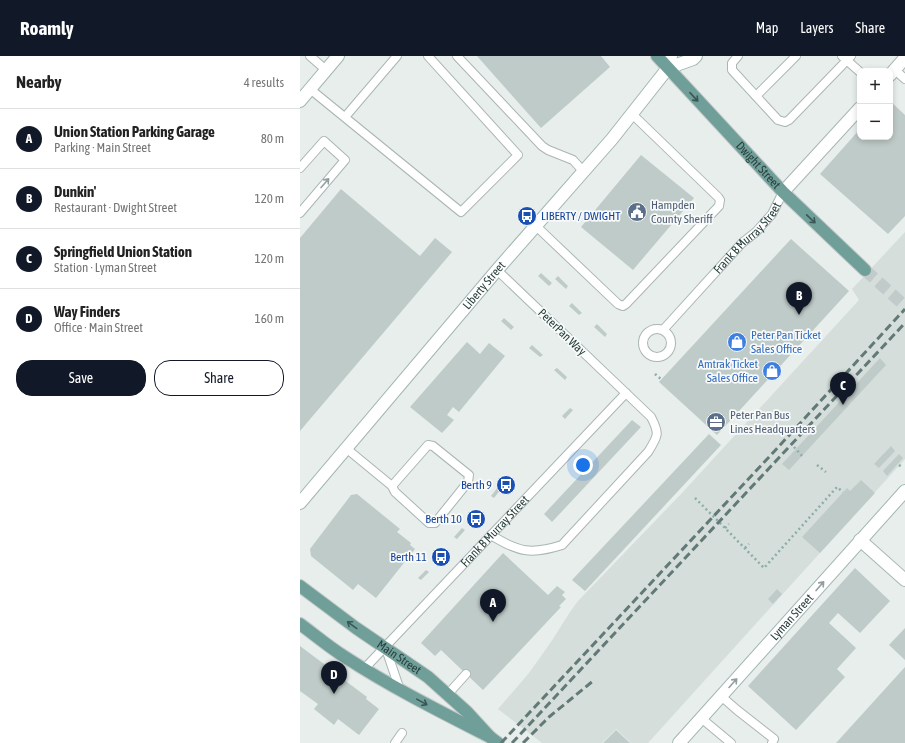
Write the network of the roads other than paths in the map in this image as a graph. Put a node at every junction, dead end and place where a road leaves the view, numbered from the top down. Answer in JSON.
{"nodes":[{"id":1,"x":310,"y":56,"type":"edge"},
{"id":2,"x":338,"y":56,"type":"edge"},
{"id":3,"x":397,"y":56,"type":"edge"},
{"id":4,"x":428,"y":56,"type":"edge"},
{"id":5,"x":457,"y":56,"type":"edge"},
{"id":6,"x":657,"y":56,"type":"edge"},
{"id":7,"x":671,"y":56,"type":"edge"},
{"id":8,"x":696,"y":56,"type":"edge"},
{"id":9,"x":738,"y":56,"type":"edge"},
{"id":10,"x":796,"y":56,"type":"edge"},
{"id":11,"x":846,"y":57,"type":"edge"},
{"id":12,"x":905,"y":58,"type":"edge"},
{"id":13,"x":668,"y":68,"type":"junction"},
{"id":14,"x":857,"y":69,"type":"edge"},
{"id":15,"x":326,"y":70,"type":"junction"},
{"id":16,"x":893,"y":71,"type":"edge"},
{"id":17,"x":893,"y":73,"type":"edge"},
{"id":18,"x":905,"y":79,"type":"edge"},
{"id":19,"x":310,"y":89,"type":"junction"},
{"id":20,"x":756,"y":96,"type":"junction"},
{"id":21,"x":300,"y":101,"type":"edge"},
{"id":22,"x":857,"y":111,"type":"edge"},
{"id":23,"x":632,"y":114,"type":"junction"},
{"id":24,"x":345,"y":117,"type":"junction"},
{"id":25,"x":300,"y":168,"type":"edge"},
{"id":26,"x":583,"y":171,"type":"junction"},
{"id":27,"x":783,"y":192,"type":"junction"},
{"id":28,"x":300,"y":213,"type":"edge"},
{"id":29,"x":536,"y":226,"type":"junction"},
{"id":30,"x":497,"y":270,"type":"junction"},
{"id":31,"x":865,"y":270,"type":"tunnel mouth"},
{"id":32,"x":663,"y":330,"type":"dead end"},
{"id":33,"x":626,"y":393,"type":"junction"},
{"id":34,"x":347,"y":448,"type":"junction"},
{"id":35,"x":392,"y":486,"type":"junction"},
{"id":36,"x":905,"y":491,"type":"edge"},
{"id":37,"x":300,"y":503,"type":"edge"},
{"id":38,"x":491,"y":535,"type":"junction"},
{"id":39,"x":860,"y":540,"type":"junction"},
{"id":40,"x":905,"y":580,"type":"edge"},
{"id":41,"x":300,"y":586,"type":"edge"},
{"id":42,"x":300,"y":624,"type":"edge"},
{"id":43,"x":384,"y":646,"type":"junction"},
{"id":44,"x":364,"y":669,"type":"junction"},
{"id":45,"x":466,"y":674,"type":"dead end"},
{"id":46,"x":400,"y":690,"type":"junction"},
{"id":47,"x":448,"y":694,"type":"junction"},
{"id":48,"x":722,"y":696,"type":"junction"},
{"id":49,"x":701,"y":718,"type":"junction"},
{"id":50,"x":402,"y":733,"type":"dead end"},
{"id":51,"x":494,"y":740,"type":"edge"},
{"id":52,"x":395,"y":743,"type":"edge"},
{"id":53,"x":679,"y":743,"type":"edge"},
{"id":54,"x":731,"y":743,"type":"edge"},
{"id":55,"x":772,"y":743,"type":"edge"}],
"edges":[{"from":1,"to":15,"type":"lane"},
{"from":2,"to":15,"type":"main road"},
{"from":3,"to":24,"type":"lane"},
{"from":4,"to":24,"type":"lane"},
{"from":5,"to":26,"type":"lane"},
{"from":6,"to":13,"type":"main road","name":"Dwight Street"},
{"from":7,"to":13,"type":"main road","name":"Liberty Street"},
{"from":8,"to":13,"type":"main road"},
{"from":9,"to":20,"type":"lane"},
{"from":10,"to":20,"type":"lane"},
{"from":11,"to":14,"type":"lane"},
{"from":11,"to":20,"type":"lane"},
{"from":12,"to":16,"type":"main road"},
{"from":13,"to":23,"type":"main road","name":"Liberty Street"},
{"from":13,"to":27,"type":"main road","name":"Dwight Street","one_way":true},
{"from":15,"to":19,"type":"main road"},
{"from":17,"to":18,"type":"lane"},
{"from":19,"to":21,"type":"main road"},
{"from":19,"to":24,"type":"lane"},
{"from":22,"to":27,"type":"main road","name":"Frank B Murray Street"},
{"from":23,"to":26,"type":"main road","name":"Liberty Street"},
{"from":23,"to":29,"type":"lane"},
{"from":28,"to":25,"type":"lane","one_way":true},
{"from":26,"to":29,"type":"main road","name":"Liberty Street"},
{"from":27,"to":31,"type":"main road","name":"Dwight Street","one_way":true},
{"from":27,"to":32,"type":"lane","name":"Frank B Murray Street"},
{"from":29,"to":30,"type":"main road","name":"Liberty Street"},
{"from":30,"to":33,"type":"lane","name":"PeterPan Way"},
{"from":30,"to":34,"type":"main road","name":"Liberty Street"},
{"from":33,"to":38,"type":"lane","name":"Frank B Murray Street"},
{"from":33,"to":38,"type":"lane","name":"PeterPan Way"},
{"from":34,"to":35,"type":"lane"},
{"from":34,"to":37,"type":"main road","name":"Liberty Street"},
{"from":35,"to":35,"type":"lane"},
{"from":36,"to":39,"type":"main road","name":"Lyman Street"},
{"from":38,"to":43,"type":"lane","name":"Frank B Murray Street"},
{"from":39,"to":40,"type":"main road"},
{"from":48,"to":39,"type":"main road","name":"Lyman Street","one_way":true},
{"from":43,"to":41,"type":"main road","name":"Main Street","one_way":true},
{"from":42,"to":44,"type":"main road","name":"Main Street"},
{"from":43,"to":44,"type":"lane","name":"Frank B Murray Street"},
{"from":43,"to":46,"type":"lane"},
{"from":43,"to":47,"type":"main road","name":"Main Street"},
{"from":44,"to":46,"type":"main road","name":"Main Street"},
{"from":45,"to":47,"type":"lane"},
{"from":46,"to":51,"type":"main road","name":"Main Street","one_way":true},
{"from":47,"to":51,"type":"main road","name":"Main Street"},
{"from":48,"to":49,"type":"main road","name":"Lyman Street"},
{"from":48,"to":55,"type":"lane"},
{"from":49,"to":53,"type":"main road","name":"Lyman Street"},
{"from":49,"to":54,"type":"lane"},
{"from":50,"to":52,"type":"lane"}]}
